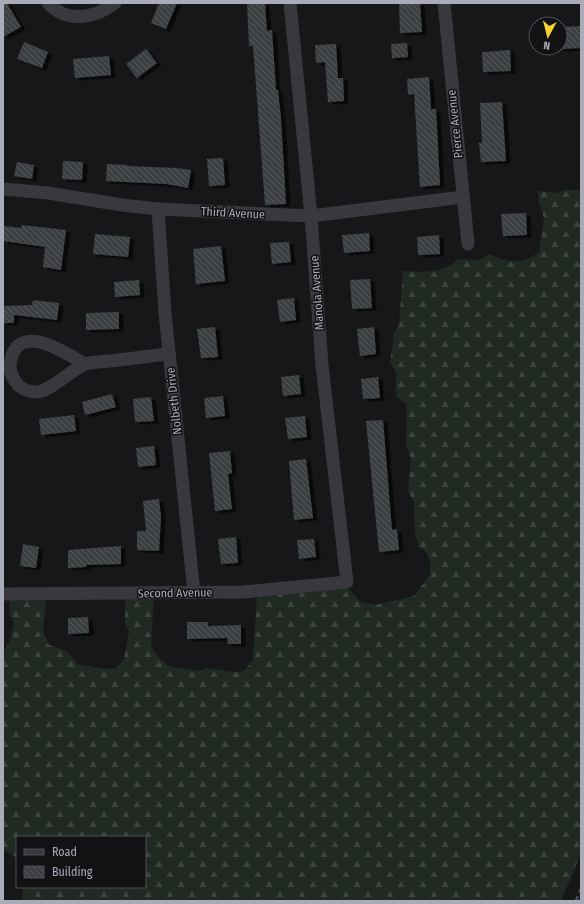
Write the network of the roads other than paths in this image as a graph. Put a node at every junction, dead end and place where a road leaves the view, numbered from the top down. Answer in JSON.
{"nodes":[{"id":1,"x":48,"y":3,"type":"edge"},
{"id":2,"x":115,"y":3,"type":"edge"},
{"id":3,"x":290,"y":3,"type":"edge"},
{"id":4,"x":444,"y":3,"type":"edge"},
{"id":5,"x":3,"y":189,"type":"edge"},
{"id":6,"x":463,"y":197,"type":"junction"},
{"id":7,"x":158,"y":209,"type":"junction"},
{"id":8,"x":311,"y":216,"type":"junction"},
{"id":9,"x":468,"y":244,"type":"dead end"},
{"id":10,"x":169,"y":354,"type":"junction"},
{"id":11,"x":85,"y":364,"type":"junction"},
{"id":12,"x":347,"y":582,"type":"joint"},
{"id":13,"x":194,"y":593,"type":"junction"},
{"id":14,"x":3,"y":594,"type":"edge"}],
"edges":[{"from":1,"to":2,"type":"street"},
{"from":3,"to":8,"type":"street","name":"Manola Avenue"},
{"from":4,"to":6,"type":"street","name":"Pierce Avenue"},
{"from":5,"to":7,"type":"street","name":"Third Avenue"},
{"from":6,"to":8,"type":"street","name":"Third Avenue"},
{"from":6,"to":9,"type":"street","name":"Pierce Avenue"},
{"from":7,"to":8,"type":"street","name":"Third Avenue"},
{"from":7,"to":10,"type":"street","name":"Nolbeth Drive"},
{"from":8,"to":12,"type":"street","name":"Manola Avenue"},
{"from":10,"to":11,"type":"street"},
{"from":10,"to":13,"type":"street","name":"Nolbeth Drive"},
{"from":11,"to":11,"type":"street"},
{"from":12,"to":13,"type":"street","name":"Second Avenue"},
{"from":13,"to":14,"type":"street","name":"Second Avenue"}]}
